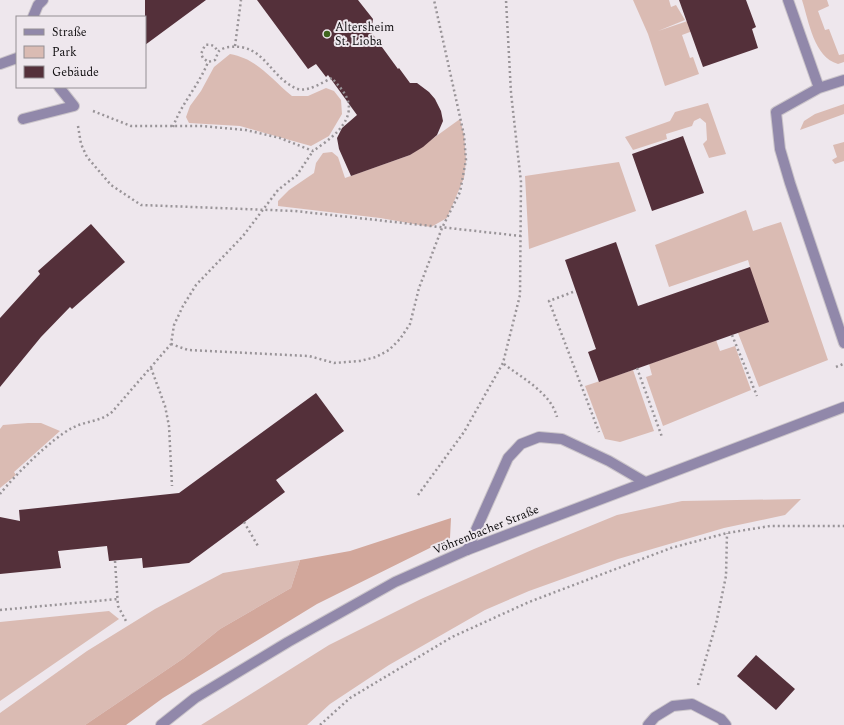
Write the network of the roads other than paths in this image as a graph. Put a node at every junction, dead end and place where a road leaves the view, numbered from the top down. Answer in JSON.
{"nodes":[{"id":1,"x":43,"y":0,"type":"edge"},
{"id":2,"x":788,"y":0,"type":"edge"},
{"id":3,"x":33,"y":16,"type":"edge"},
{"id":4,"x":16,"y":58,"type":"edge"},
{"id":5,"x":0,"y":64,"type":"edge"},
{"id":6,"x":844,"y":80,"type":"edge"},
{"id":7,"x":60,"y":88,"type":"edge"},
{"id":8,"x":819,"y":88,"type":"junction"},
{"id":9,"x":23,"y":119,"type":"dead end"},
{"id":10,"x":844,"y":343,"type":"edge"},
{"id":11,"x":844,"y":407,"type":"edge"},
{"id":12,"x":645,"y":482,"type":"junction"},
{"id":13,"x":467,"y":550,"type":"junction"},
{"id":14,"x":160,"y":725,"type":"edge"},
{"id":15,"x":648,"y":725,"type":"edge"},
{"id":16,"x":726,"y":725,"type":"edge"}],
"edges":[{"from":1,"to":3,"type":"street"},
{"from":2,"to":8,"type":"street"},
{"from":4,"to":5,"type":"street"},
{"from":6,"to":8,"type":"street"},
{"from":7,"to":9,"type":"street"},
{"from":8,"to":10,"type":"street"},
{"from":11,"to":12,"type":"street","name":"Vöhrenbacher Straße"},
{"from":12,"to":13,"type":"street","name":"Vöhrenbacher Straße"},
{"from":12,"to":13,"type":"street"},
{"from":13,"to":14,"type":"street","name":"Vöhrenbacher Straße"},
{"from":15,"to":16,"type":"street"}]}
